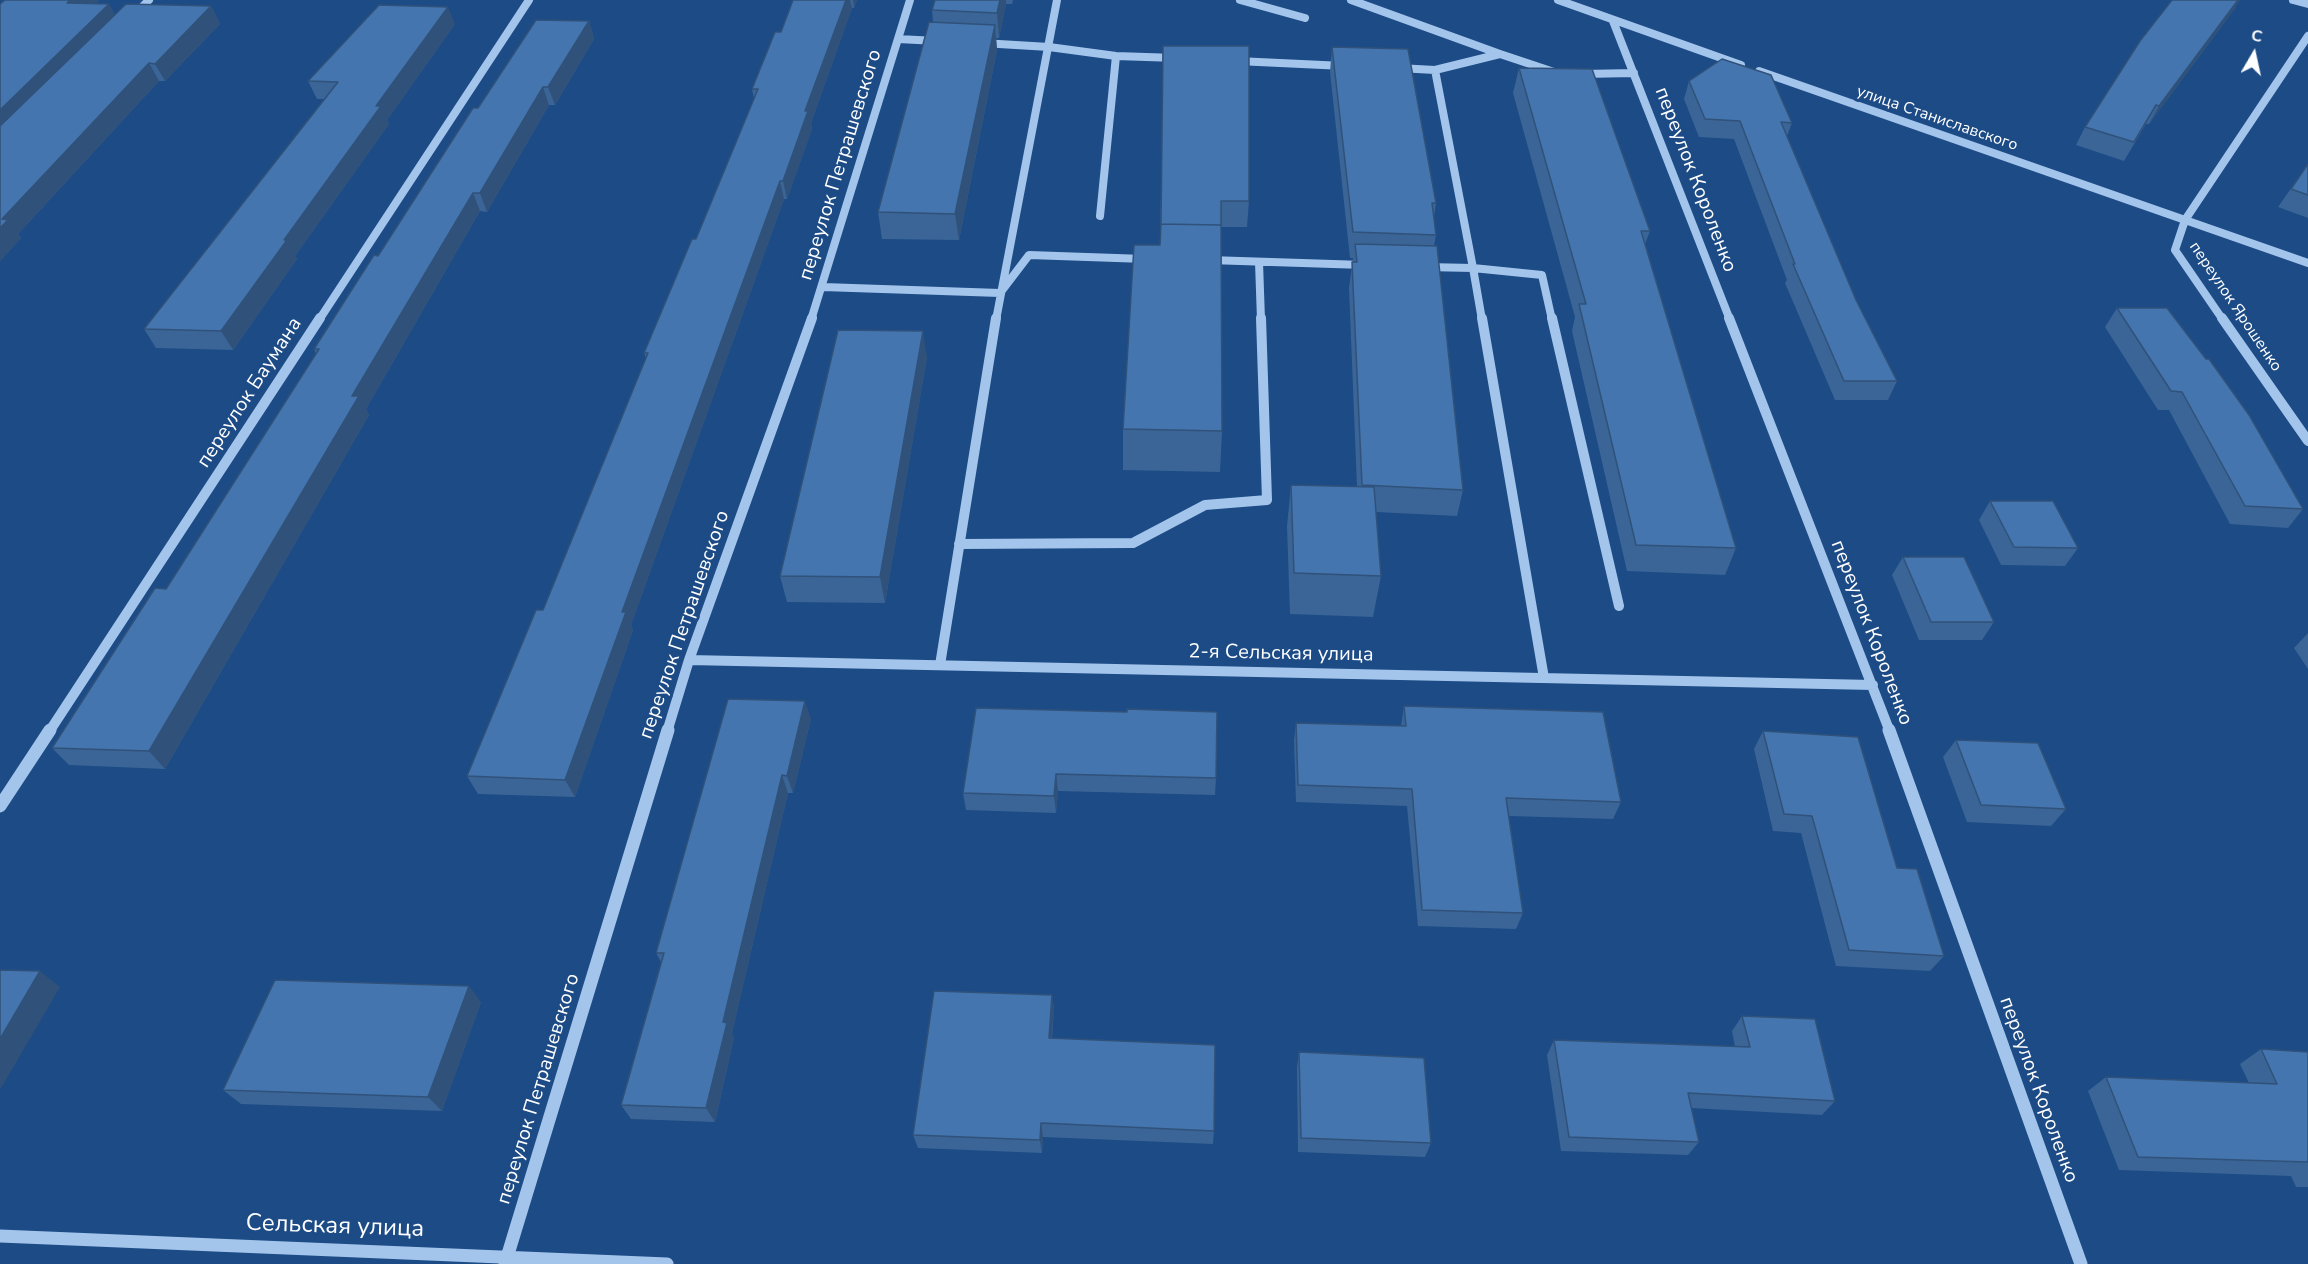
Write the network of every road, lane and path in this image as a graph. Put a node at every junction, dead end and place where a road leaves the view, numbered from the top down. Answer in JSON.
{"nodes":[{"id":1,"x":149,"y":0,"type":"edge"},
{"id":2,"x":529,"y":0,"type":"edge"},
{"id":3,"x":910,"y":0,"type":"edge"},
{"id":4,"x":1058,"y":0,"type":"edge"},
{"id":5,"x":1240,"y":0,"type":"edge"},
{"id":6,"x":1351,"y":0,"type":"edge"},
{"id":7,"x":1558,"y":0,"type":"edge"},
{"id":8,"x":2293,"y":0,"type":"edge"},
{"id":9,"x":2308,"y":4,"type":"edge"},
{"id":10,"x":1305,"y":18,"type":"dead end"},
{"id":11,"x":1613,"y":21,"type":"junction"},
{"id":12,"x":124,"y":25,"type":"edge"},
{"id":13,"x":2308,"y":36,"type":"edge"},
{"id":14,"x":898,"y":39,"type":"junction"},
{"id":15,"x":945,"y":42,"type":"edge"},
{"id":16,"x":968,"y":43,"type":"edge"},
{"id":17,"x":1049,"y":46,"type":"junction"},
{"id":18,"x":1500,"y":54,"type":"junction"},
{"id":19,"x":1116,"y":56,"type":"junction"},
{"id":20,"x":1187,"y":59,"type":"edge"},
{"id":21,"x":1234,"y":61,"type":"edge"},
{"id":22,"x":1352,"y":66,"type":"edge"},
{"id":23,"x":1388,"y":68,"type":"edge"},
{"id":24,"x":1435,"y":70,"type":"junction"},
{"id":25,"x":1562,"y":74,"type":"edge"},
{"id":26,"x":1574,"y":74,"type":"edge"},
{"id":27,"x":1634,"y":74,"type":"junction"},
{"id":28,"x":1100,"y":216,"type":"dead end"},
{"id":29,"x":2185,"y":220,"type":"junction"},
{"id":30,"x":1155,"y":259,"type":"edge"},
{"id":31,"x":1201,"y":260,"type":"edge"},
{"id":32,"x":1259,"y":262,"type":"junction"},
{"id":33,"x":2308,"y":263,"type":"edge"},
{"id":34,"x":1377,"y":265,"type":"edge"},
{"id":35,"x":1413,"y":266,"type":"edge"},
{"id":36,"x":1473,"y":268,"type":"junction"},
{"id":37,"x":823,"y":287,"type":"junction"},
{"id":38,"x":1000,"y":294,"type":"junction"},
{"id":39,"x":2308,"y":441,"type":"edge"},
{"id":40,"x":959,"y":544,"type":"junction"},
{"id":41,"x":1618,"y":606,"type":"dead end"},
{"id":42,"x":689,"y":660,"type":"junction"},
{"id":43,"x":940,"y":665,"type":"junction"},
{"id":44,"x":1544,"y":678,"type":"junction"},
{"id":45,"x":1873,"y":686,"type":"junction"},
{"id":46,"x":0,"y":806,"type":"edge"},
{"id":47,"x":0,"y":1236,"type":"edge"},
{"id":48,"x":506,"y":1261,"type":"edge"},
{"id":49,"x":667,"y":1264,"type":"edge"},
{"id":50,"x":2081,"y":1264,"type":"edge"}],
"edges":[{"from":1,"to":12,"type":"street"},
{"from":2,"to":46,"type":"street","name":"переулок Баумана"},
{"from":3,"to":14,"type":"street","name":"переулок Петрашевского"},
{"from":4,"to":17,"type":"street"},
{"from":5,"to":10,"type":"street"},
{"from":6,"to":18,"type":"street"},
{"from":7,"to":11,"type":"street","name":"улица Станиславского"},
{"from":8,"to":9,"type":"street"},
{"from":11,"to":27,"type":"street","name":"переулок Короленко"},
{"from":11,"to":29,"type":"street","name":"улица Станиславского"},
{"from":13,"to":29,"type":"street","name":"переулок Ярошенко"},
{"from":14,"to":15,"type":"street"},
{"from":14,"to":37,"type":"street","name":"переулок Петрашевского"},
{"from":16,"to":17,"type":"street"},
{"from":17,"to":19,"type":"street"},
{"from":17,"to":38,"type":"street"},
{"from":18,"to":24,"type":"street"},
{"from":18,"to":25,"type":"street"},
{"from":19,"to":20,"type":"street"},
{"from":19,"to":28,"type":"street"},
{"from":21,"to":22,"type":"street"},
{"from":23,"to":24,"type":"street"},
{"from":24,"to":36,"type":"street"},
{"from":26,"to":27,"type":"street"},
{"from":27,"to":45,"type":"street","name":"переулок Короленко"},
{"from":29,"to":33,"type":"street","name":"улица Станиславского"},
{"from":29,"to":39,"type":"street","name":"переулок Ярошенко"},
{"from":30,"to":38,"type":"street"},
{"from":31,"to":32,"type":"street"},
{"from":32,"to":34,"type":"street"},
{"from":32,"to":40,"type":"street"},
{"from":35,"to":36,"type":"street"},
{"from":36,"to":41,"type":"street"},
{"from":36,"to":44,"type":"street"},
{"from":37,"to":38,"type":"street"},
{"from":37,"to":42,"type":"street","name":"переулок Петрашевского"},
{"from":38,"to":40,"type":"street"},
{"from":40,"to":43,"type":"street"},
{"from":42,"to":43,"type":"street","name":"2-я Сельская улица"},
{"from":42,"to":48,"type":"street","name":"переулок Петрашевского"},
{"from":43,"to":44,"type":"street","name":"2-я Сельская улица"},
{"from":44,"to":45,"type":"street","name":"2-я Сельская улица"},
{"from":45,"to":50,"type":"street","name":"переулок Короленко"},
{"from":47,"to":48,"type":"street","name":"Сельская улица"},
{"from":48,"to":49,"type":"street","name":"Сельская улица"}]}
